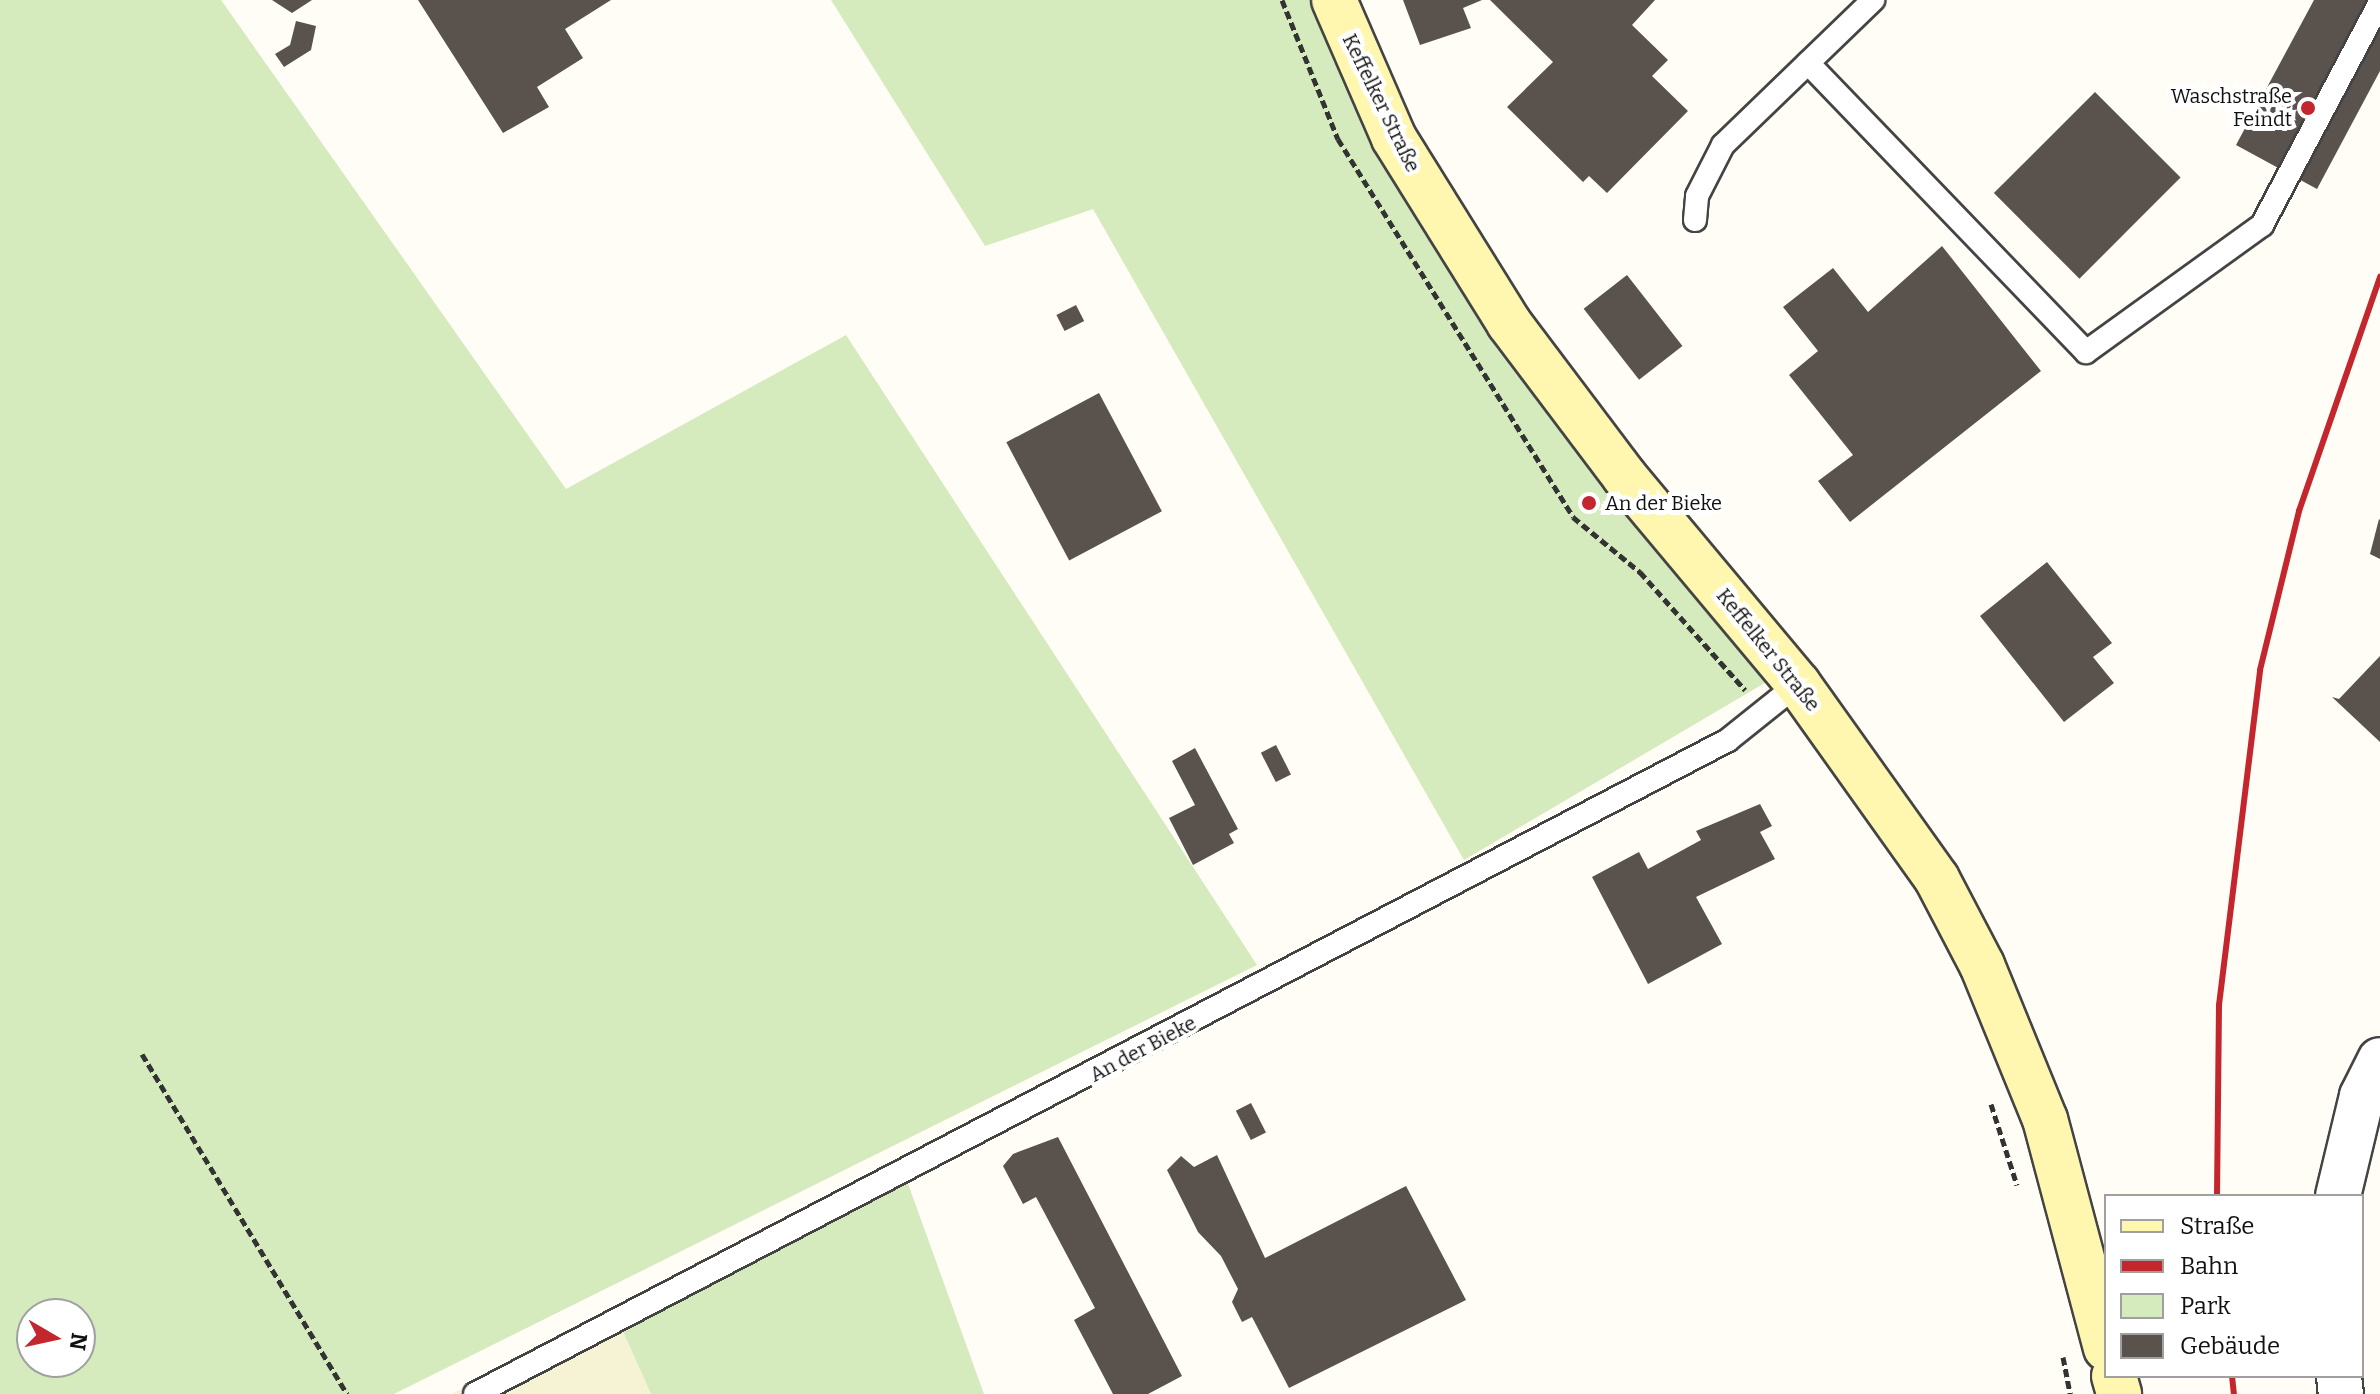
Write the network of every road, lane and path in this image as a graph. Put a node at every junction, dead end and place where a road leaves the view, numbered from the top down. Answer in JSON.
{"nodes":[{"id":1,"x":1282,"y":0,"type":"edge"},
{"id":2,"x":1334,"y":0,"type":"edge"},
{"id":3,"x":1873,"y":0,"type":"edge"},
{"id":4,"x":2380,"y":2,"type":"edge"},
{"id":5,"x":1808,"y":63,"type":"junction"},
{"id":6,"x":1695,"y":220,"type":"dead end"},
{"id":7,"x":1798,"y":684,"type":"junction"},
{"id":8,"x":1765,"y":712,"type":"junction"},
{"id":9,"x":142,"y":1054,"type":"dead end"},
{"id":10,"x":2380,"y":1060,"type":"edge"},
{"id":11,"x":1986,"y":1090,"type":"dead end"},
{"id":12,"x":2018,"y":1189,"type":"dead end"},
{"id":13,"x":2338,"y":1194,"type":"edge"},
{"id":14,"x":2059,"y":1339,"type":"dead end"},
{"id":15,"x":2104,"y":1340,"type":"edge"},
{"id":16,"x":347,"y":1394,"type":"edge"},
{"id":17,"x":475,"y":1394,"type":"edge"},
{"id":18,"x":2070,"y":1394,"type":"edge"}],
"edges":[{"from":1,"to":8,"type":"path"},
{"from":2,"to":7,"type":"street","name":"Keffelker Straße"},
{"from":3,"to":5,"type":"lane"},
{"from":4,"to":5,"type":"lane"},
{"from":5,"to":6,"type":"lane"},
{"from":7,"to":8,"type":"lane","name":"An der Bieke"},
{"from":7,"to":15,"type":"street","name":"Keffelker Straße"},
{"from":8,"to":17,"type":"lane","name":"An der Bieke"},
{"from":9,"to":16,"type":"path"},
{"from":10,"to":13,"type":"street"},
{"from":11,"to":12,"type":"path"},
{"from":14,"to":18,"type":"path"}]}
